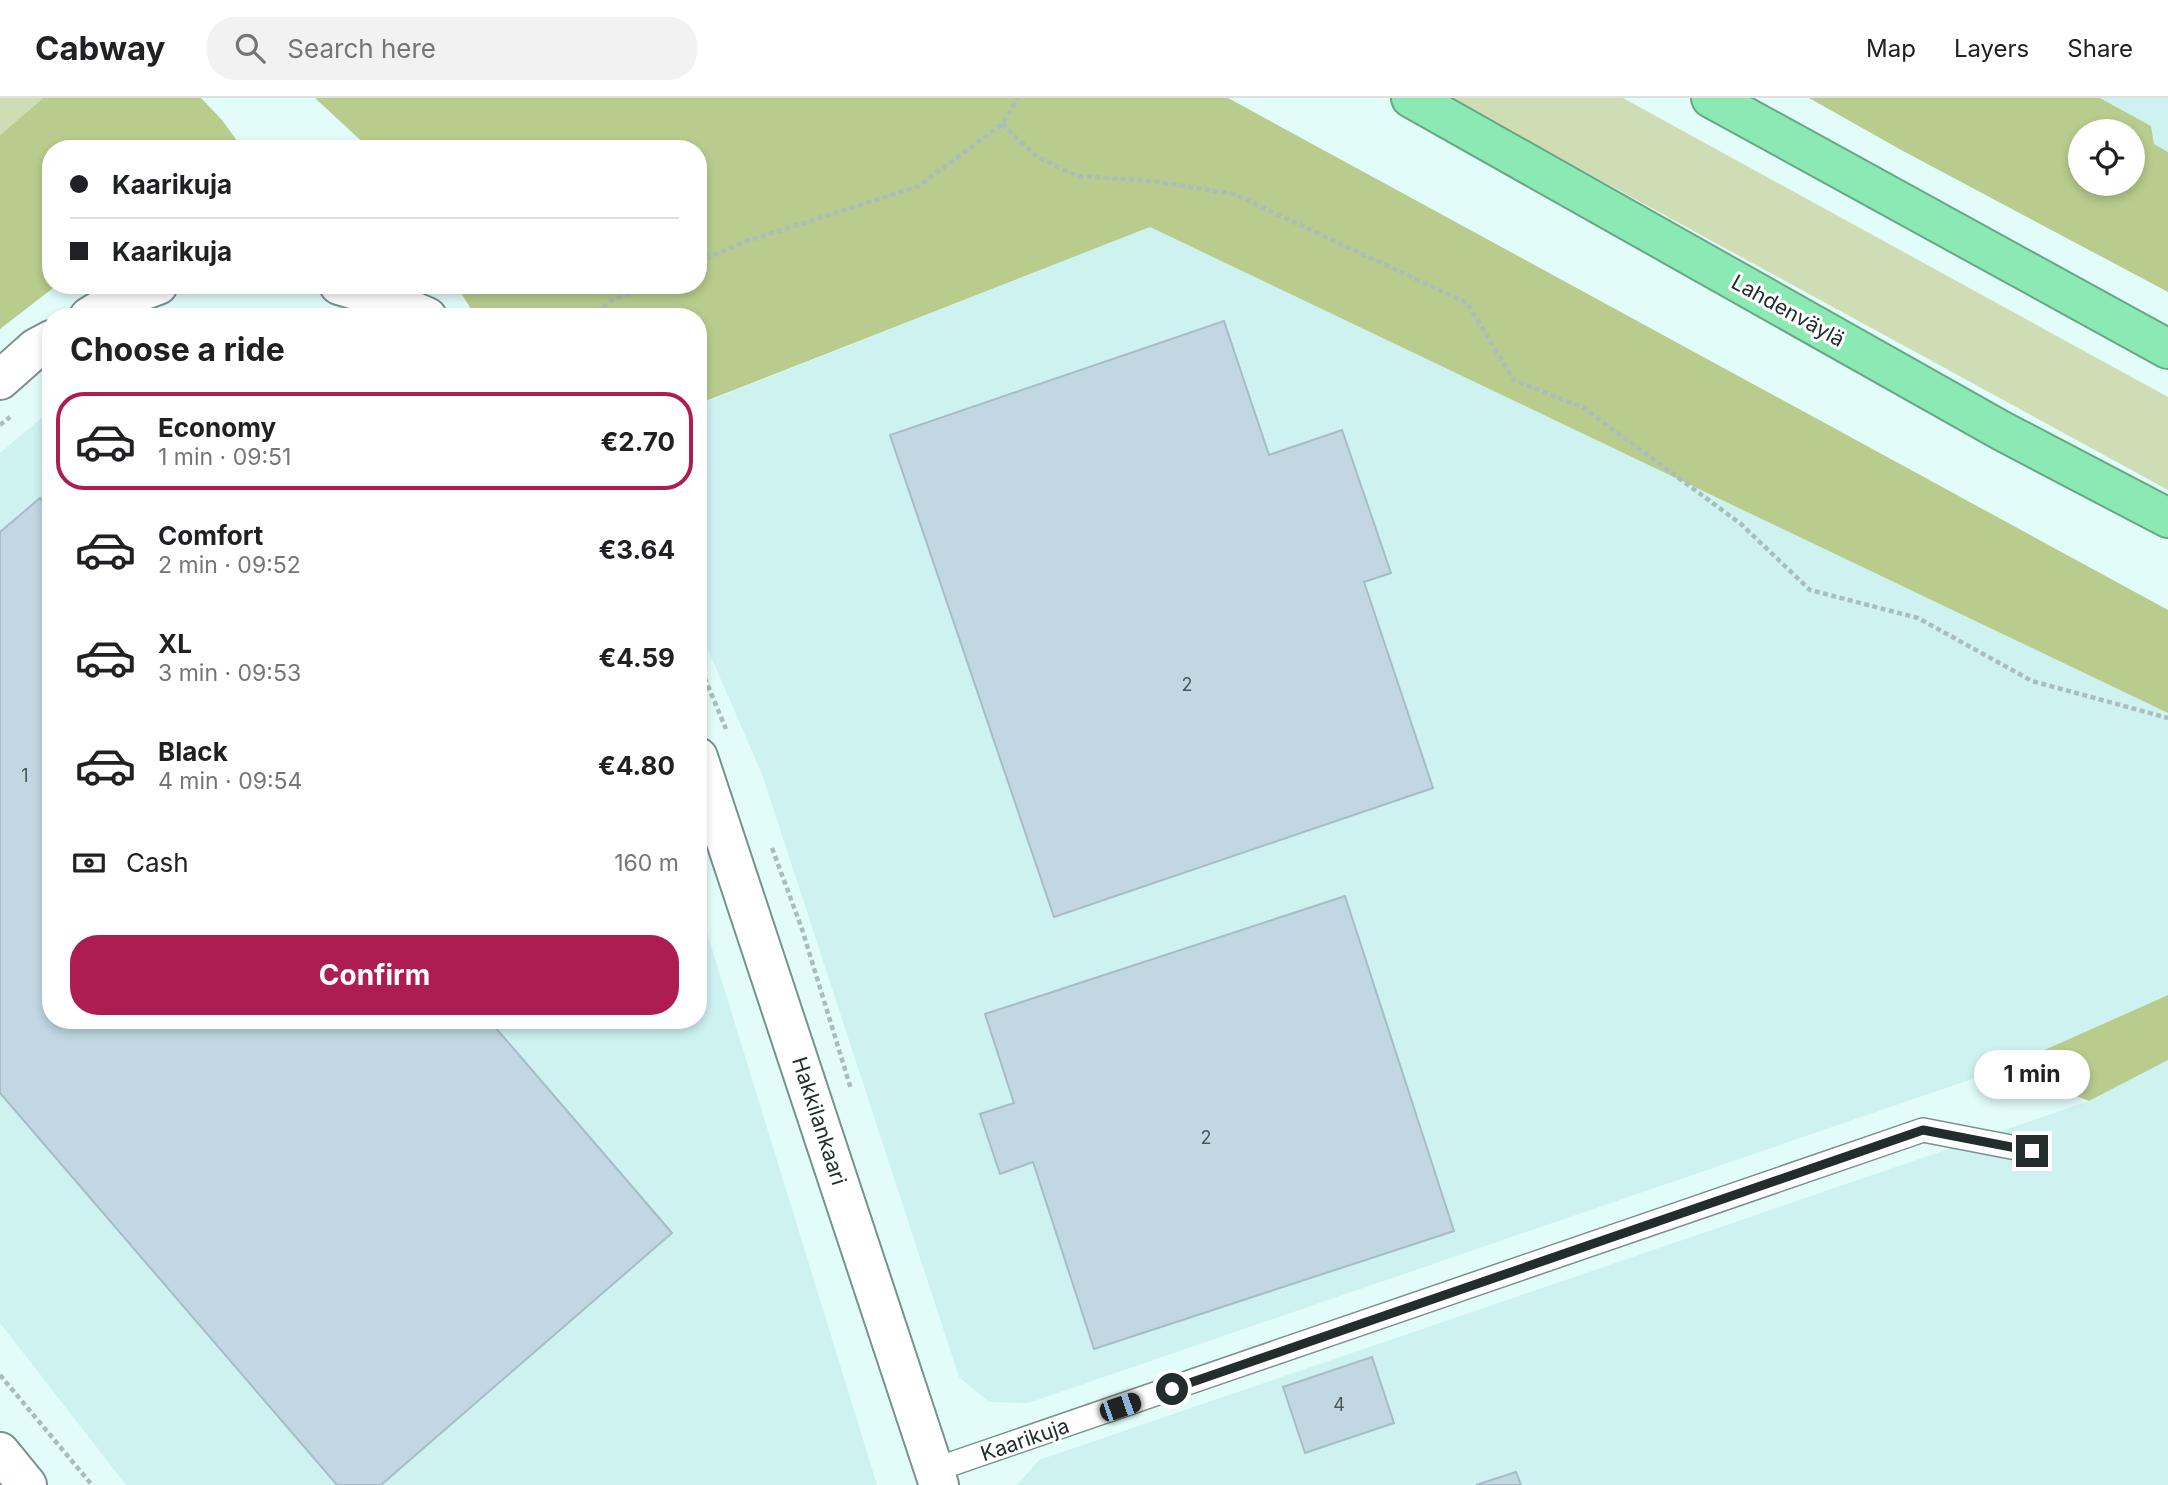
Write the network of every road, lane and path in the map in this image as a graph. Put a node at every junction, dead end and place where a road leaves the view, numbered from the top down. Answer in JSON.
{"nodes":[{"id":1,"x":1018,"y":98,"type":"edge"},
{"id":2,"x":1411,"y":98,"type":"edge"},
{"id":3,"x":1711,"y":98,"type":"edge"},
{"id":4,"x":1002,"y":124,"type":"junction"},
{"id":5,"x":707,"y":258,"type":"edge"},
{"id":6,"x":134,"y":294,"type":"edge"},
{"id":7,"x":369,"y":294,"type":"edge"},
{"id":8,"x":626,"y":294,"type":"edge"},
{"id":9,"x":104,"y":308,"type":"edge"},
{"id":10,"x":406,"y":308,"type":"edge"},
{"id":11,"x":601,"y":308,"type":"edge"},
{"id":12,"x":42,"y":345,"type":"edge"},
{"id":13,"x":2168,"y":349,"type":"edge"},
{"id":14,"x":0,"y":380,"type":"edge"},
{"id":15,"x":2168,"y":518,"type":"edge"},
{"id":16,"x":2168,"y":718,"type":"edge"},
{"id":17,"x":707,"y":784,"type":"edge"},
{"id":18,"x":2032,"y":1151,"type":"dead end"},
{"id":19,"x":0,"y":1375,"type":"edge"},
{"id":20,"x":0,"y":1452,"type":"edge"},
{"id":21,"x":937,"y":1478,"type":"edge"},
{"id":22,"x":27,"y":1485,"type":"edge"},
{"id":23,"x":92,"y":1485,"type":"edge"}],
"edges":[{"from":1,"to":4,"type":"path"},
{"from":2,"to":15,"type":"highway","name":"Lahdenväylä"},
{"from":3,"to":13,"type":"highway"},
{"from":4,"to":5,"type":"path"},
{"from":4,"to":16,"type":"path"},
{"from":6,"to":9,"type":"street"},
{"from":7,"to":10,"type":"street"},
{"from":8,"to":11,"type":"path"},
{"from":12,"to":14,"type":"street"},
{"from":17,"to":21,"type":"street","name":"Hakkilankaari"},
{"from":18,"to":21,"type":"lane","name":"Kaarikuja"},
{"from":19,"to":23,"type":"path"},
{"from":20,"to":22,"type":"street"}]}
